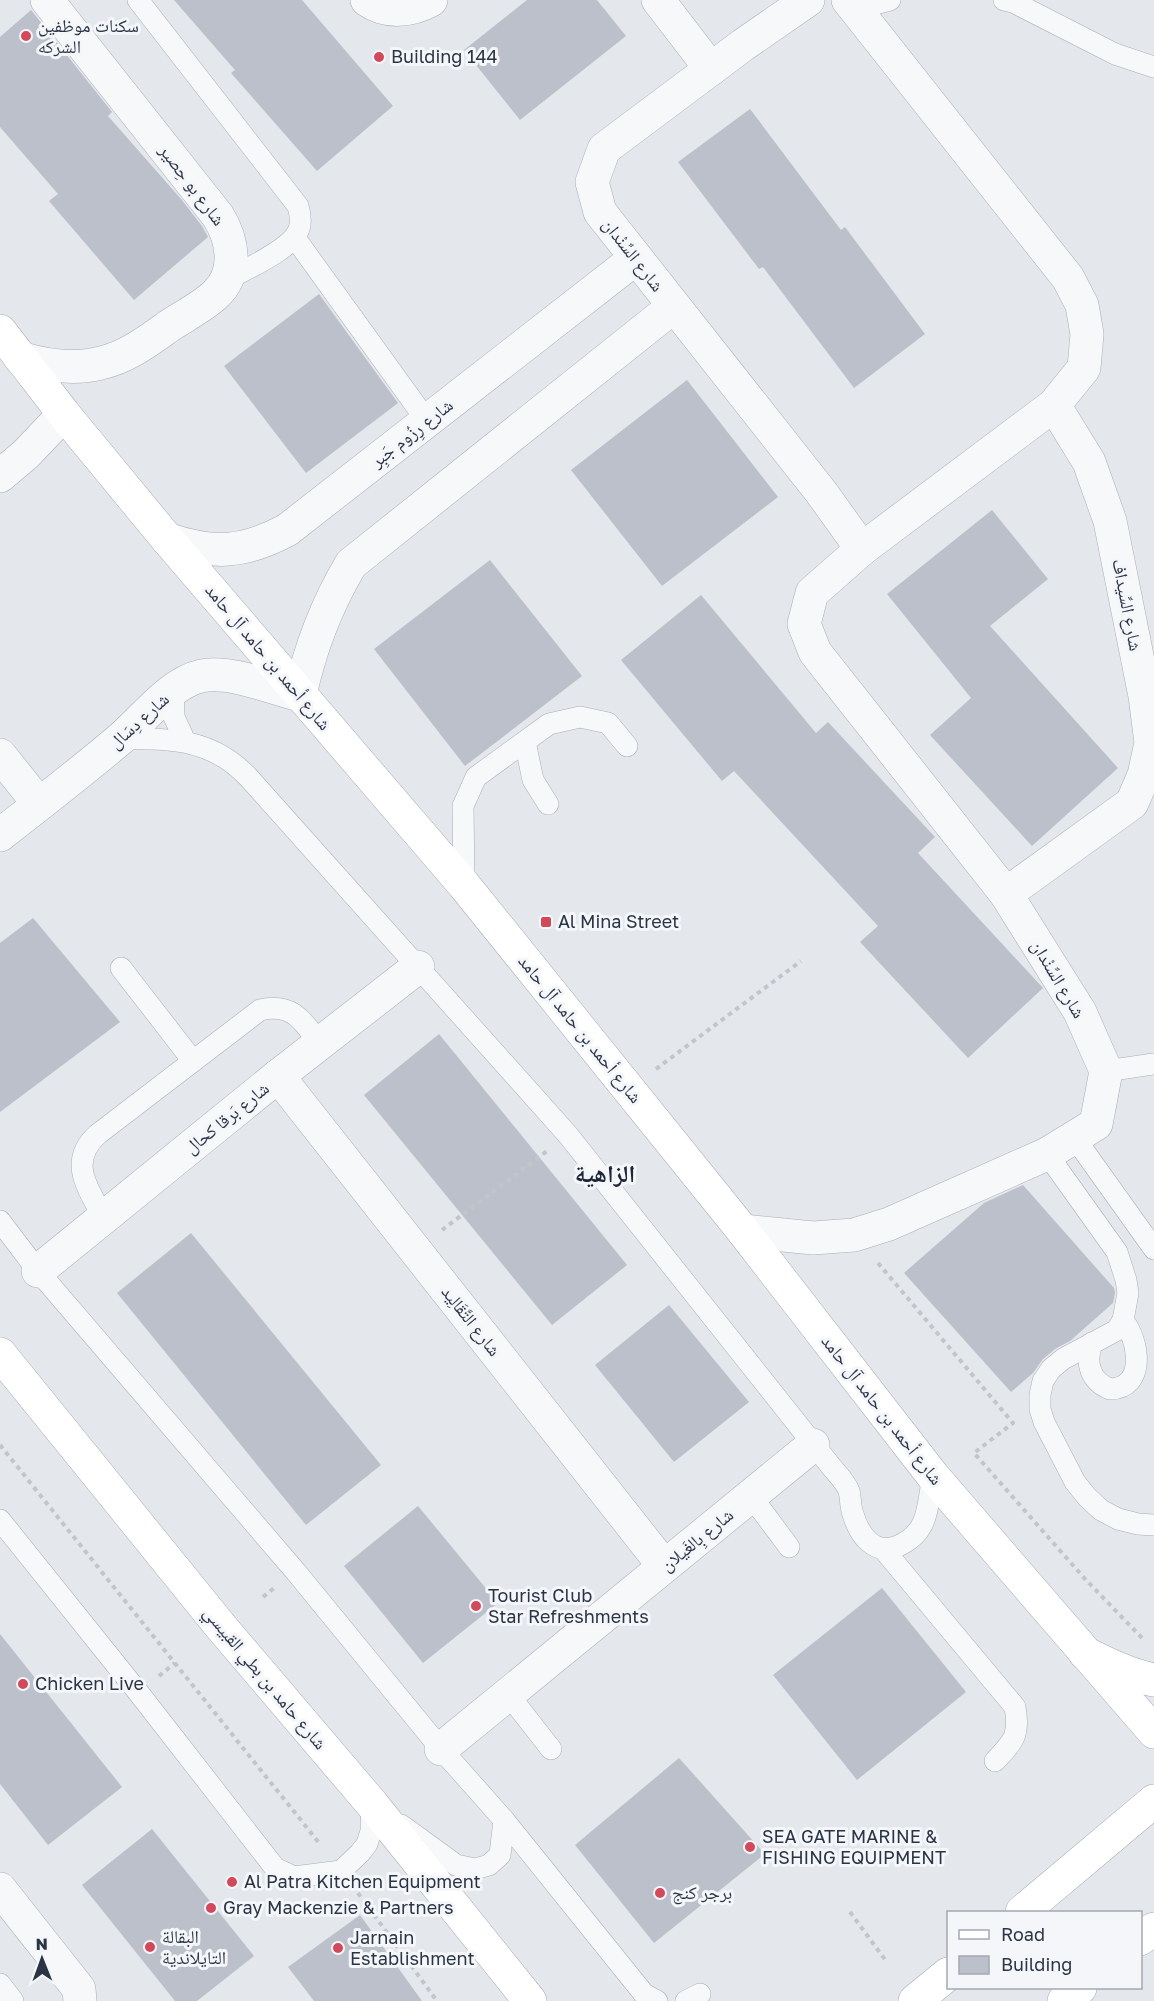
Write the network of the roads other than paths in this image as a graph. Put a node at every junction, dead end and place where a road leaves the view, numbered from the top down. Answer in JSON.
{"nodes":[{"id":1,"x":47,"y":0,"type":"edge"},
{"id":2,"x":138,"y":0,"type":"edge"},
{"id":3,"x":367,"y":0,"type":"edge"},
{"id":4,"x":431,"y":0,"type":"edge"},
{"id":5,"x":658,"y":0,"type":"edge"},
{"id":6,"x":808,"y":0,"type":"edge"},
{"id":7,"x":890,"y":0,"type":"edge"},
{"id":8,"x":1004,"y":0,"type":"edge"},
{"id":9,"x":851,"y":5,"type":"edge"},
{"id":10,"x":1154,"y":67,"type":"edge"},
{"id":11,"x":711,"y":69,"type":"junction"},
{"id":12,"x":295,"y":238,"type":"junction"},
{"id":13,"x":636,"y":258,"type":"junction"},
{"id":14,"x":226,"y":280,"type":"junction"},
{"id":15,"x":673,"y":307,"type":"junction"},
{"id":16,"x":0,"y":331,"type":"edge"},
{"id":17,"x":20,"y":358,"type":"junction"},
{"id":18,"x":1054,"y":405,"type":"junction"},
{"id":19,"x":64,"y":414,"type":"junction"},
{"id":20,"x":427,"y":421,"type":"junction"},
{"id":21,"x":0,"y":476,"type":"edge"},
{"id":22,"x":168,"y":539,"type":"junction"},
{"id":23,"x":862,"y":549,"type":"junction"},
{"id":24,"x":173,"y":691,"type":"junction"},
{"id":25,"x":1149,"y":694,"type":"edge"},
{"id":26,"x":300,"y":695,"type":"junction"},
{"id":27,"x":121,"y":739,"type":"junction"},
{"id":28,"x":185,"y":741,"type":"junction"},
{"id":29,"x":525,"y":742,"type":"junction"},
{"id":30,"x":627,"y":746,"type":"dead end"},
{"id":31,"x":0,"y":755,"type":"edge"},
{"id":32,"x":39,"y":804,"type":"junction"},
{"id":33,"x":548,"y":804,"type":"dead end"},
{"id":34,"x":0,"y":835,"type":"edge"},
{"id":35,"x":464,"y":885,"type":"junction"},
{"id":36,"x":1006,"y":894,"type":"junction"},
{"id":37,"x":418,"y":967,"type":"junction"},
{"id":38,"x":121,"y":968,"type":"dead end"},
{"id":39,"x":320,"y":1044,"type":"junction"},
{"id":40,"x":193,"y":1061,"type":"junction"},
{"id":41,"x":1154,"y":1064,"type":"edge"},
{"id":42,"x":1106,"y":1071,"type":"junction"},
{"id":43,"x":278,"y":1076,"type":"junction"},
{"id":44,"x":1074,"y":1137,"type":"junction"},
{"id":45,"x":1047,"y":1154,"type":"junction"},
{"id":46,"x":104,"y":1218,"type":"junction"},
{"id":47,"x":0,"y":1221,"type":"edge"},
{"id":48,"x":743,"y":1231,"type":"junction"},
{"id":49,"x":1148,"y":1241,"type":"edge"},
{"id":50,"x":1117,"y":1252,"type":"junction"},
{"id":51,"x":38,"y":1271,"type":"junction"},
{"id":52,"x":1123,"y":1320,"type":"junction"},
{"id":53,"x":1092,"y":1343,"type":"junction"},
{"id":54,"x":0,"y":1354,"type":"edge"},
{"id":55,"x":813,"y":1445,"type":"junction"},
{"id":56,"x":933,"y":1476,"type":"junction"},
{"id":57,"x":751,"y":1496,"type":"junction"},
{"id":58,"x":0,"y":1520,"type":"edge"},
{"id":59,"x":1154,"y":1525,"type":"edge"},
{"id":60,"x":789,"y":1548,"type":"dead end"},
{"id":61,"x":884,"y":1550,"type":"junction"},
{"id":62,"x":664,"y":1566,"type":"junction"},
{"id":63,"x":1084,"y":1653,"type":"junction"},
{"id":64,"x":1154,"y":1680,"type":"edge"},
{"id":65,"x":508,"y":1694,"type":"junction"},
{"id":66,"x":1154,"y":1732,"type":"edge"},
{"id":67,"x":441,"y":1749,"type":"junction"},
{"id":68,"x":551,"y":1749,"type":"dead end"},
{"id":69,"x":995,"y":1761,"type":"dead end"},
{"id":70,"x":1154,"y":1802,"type":"edge"},
{"id":71,"x":372,"y":1804,"type":"junction"},
{"id":72,"x":504,"y":1820,"type":"junction"},
{"id":73,"x":0,"y":1889,"type":"edge"},
{"id":74,"x":1023,"y":1911,"type":"edge"},
{"id":75,"x":1154,"y":1929,"type":"edge"},
{"id":76,"x":1142,"y":1938,"type":"edge"},
{"id":77,"x":947,"y":1975,"type":"edge"},
{"id":78,"x":0,"y":1984,"type":"edge"},
{"id":79,"x":1079,"y":1989,"type":"edge"},
{"id":80,"x":13,"y":2001,"type":"edge"},
{"id":81,"x":80,"y":2001,"type":"edge"},
{"id":82,"x":530,"y":2001,"type":"edge"},
{"id":83,"x":657,"y":2001,"type":"edge"},
{"id":84,"x":915,"y":2001,"type":"edge"},
{"id":85,"x":1064,"y":2001,"type":"edge"}],
"edges":[{"from":1,"to":14,"type":"street","name":"شارع بو حِصير"},
{"from":2,"to":12,"type":"lane"},
{"from":3,"to":4,"type":"street"},
{"from":5,"to":11,"type":"street"},
{"from":6,"to":11,"type":"street","name":"شارع السِّنْدان"},
{"from":7,"to":9,"type":"lane"},
{"from":8,"to":10,"type":"lane"},
{"from":9,"to":18,"type":"street","name":"شارع السِّنْدان"},
{"from":11,"to":13,"type":"street","name":"شارع السِّنْدان"},
{"from":12,"to":14,"type":"lane"},
{"from":12,"to":20,"type":"lane"},
{"from":13,"to":15,"type":"street","name":"شارع السِّنْدان"},
{"from":13,"to":20,"type":"street","name":"شارع رِزُوم جَبِر"},
{"from":14,"to":17,"type":"street"},
{"from":15,"to":23,"type":"street","name":"شارع السِّنْدان"},
{"from":15,"to":26,"type":"street"},
{"from":16,"to":17,"type":"main road","name":"شارع أحمد بن حامد آل حامد"},
{"from":17,"to":19,"type":"main road","name":"شارع أحمد بن حامد آل حامد"},
{"from":18,"to":23,"type":"street","name":"شارع السِّنْدان"},
{"from":18,"to":25,"type":"street","name":"شارع السِّيداف"},
{"from":19,"to":21,"type":"street"},
{"from":19,"to":22,"type":"main road","name":"شارع أحمد بن حامد آل حامد"},
{"from":20,"to":22,"type":"street","name":"شارع رِزُوم جَبِر"},
{"from":22,"to":26,"type":"main road","name":"شارع أحمد بن حامد آل حامد"},
{"from":23,"to":36,"type":"street","name":"شارع السِّنْدان"},
{"from":24,"to":26,"type":"street","name":"شارع دِسَال"},
{"from":24,"to":27,"type":"street","name":"شارع دِسَال"},
{"from":24,"to":28,"type":"lane"},
{"from":25,"to":36,"type":"street","name":"شارع السِّيداف"},
{"from":26,"to":35,"type":"main road","name":"شارع أحمد بن حامد آل حامد"},
{"from":27,"to":28,"type":"lane"},
{"from":27,"to":32,"type":"street","name":"شارع دِسَال"},
{"from":28,"to":37,"type":"lane"},
{"from":29,"to":30,"type":"lane"},
{"from":29,"to":33,"type":"lane"},
{"from":29,"to":35,"type":"lane"},
{"from":31,"to":32,"type":"street"},
{"from":32,"to":34,"type":"street","name":"شارع دِسَال"},
{"from":35,"to":48,"type":"main road","name":"شارع أحمد بن حامد آل حامد"},
{"from":36,"to":42,"type":"street","name":"شارع السِّنْدان"},
{"from":37,"to":39,"type":"street","name":"شارع بَرقا كحال"},
{"from":37,"to":55,"type":"lane"},
{"from":38,"to":40,"type":"lane"},
{"from":39,"to":40,"type":"lane"},
{"from":39,"to":43,"type":"street","name":"شارع بَرقا كحال"},
{"from":40,"to":46,"type":"lane"},
{"from":41,"to":42,"type":"lane"},
{"from":42,"to":44,"type":"street"},
{"from":43,"to":46,"type":"street","name":"شارع بَرقا كحال"},
{"from":43,"to":62,"type":"street","name":"شارع التَّقَالِيد"},
{"from":44,"to":45,"type":"street"},
{"from":44,"to":49,"type":"lane"},
{"from":45,"to":48,"type":"street"},
{"from":45,"to":50,"type":"lane"},
{"from":46,"to":51,"type":"street","name":"شارع بَرقا كحال"},
{"from":47,"to":51,"type":"lane"},
{"from":48,"to":56,"type":"main road","name":"شارع أحمد بن حامد آل حامد"},
{"from":49,"to":50,"type":"lane"},
{"from":50,"to":52,"type":"lane"},
{"from":51,"to":67,"type":"lane"},
{"from":52,"to":53,"type":"lane"},
{"from":52,"to":53,"type":"lane"},
{"from":53,"to":59,"type":"lane"},
{"from":54,"to":71,"type":"main road","name":"شارع حامد بن بطي القبيسي"},
{"from":55,"to":57,"type":"street","name":"شارع بِالغَيلان"},
{"from":55,"to":61,"type":"lane"},
{"from":56,"to":61,"type":"lane"},
{"from":56,"to":63,"type":"main road","name":"شارع أحمد بن حامد آل حامد"},
{"from":57,"to":60,"type":"lane"},
{"from":57,"to":62,"type":"street","name":"شارع بِالغَيلان"},
{"from":58,"to":71,"type":"lane"},
{"from":61,"to":69,"type":"lane"},
{"from":62,"to":65,"type":"street","name":"شارع بِالغَيلان"},
{"from":63,"to":64,"type":"main road"},
{"from":63,"to":66,"type":"main road","name":"شارع أحمد بن حامد آل حامد"},
{"from":65,"to":67,"type":"street","name":"شارع بِالغَيلان"},
{"from":65,"to":68,"type":"lane"},
{"from":67,"to":72,"type":"lane"},
{"from":70,"to":74,"type":"main road"},
{"from":71,"to":72,"type":"lane"},
{"from":71,"to":82,"type":"main road","name":"شارع حامد بن بطي القبيسي"},
{"from":72,"to":83,"type":"lane"},
{"from":73,"to":81,"type":"street"},
{"from":75,"to":76,"type":"main road"},
{"from":77,"to":84,"type":"main road"},
{"from":78,"to":80,"type":"lane"},
{"from":79,"to":85,"type":"main road"}]}
